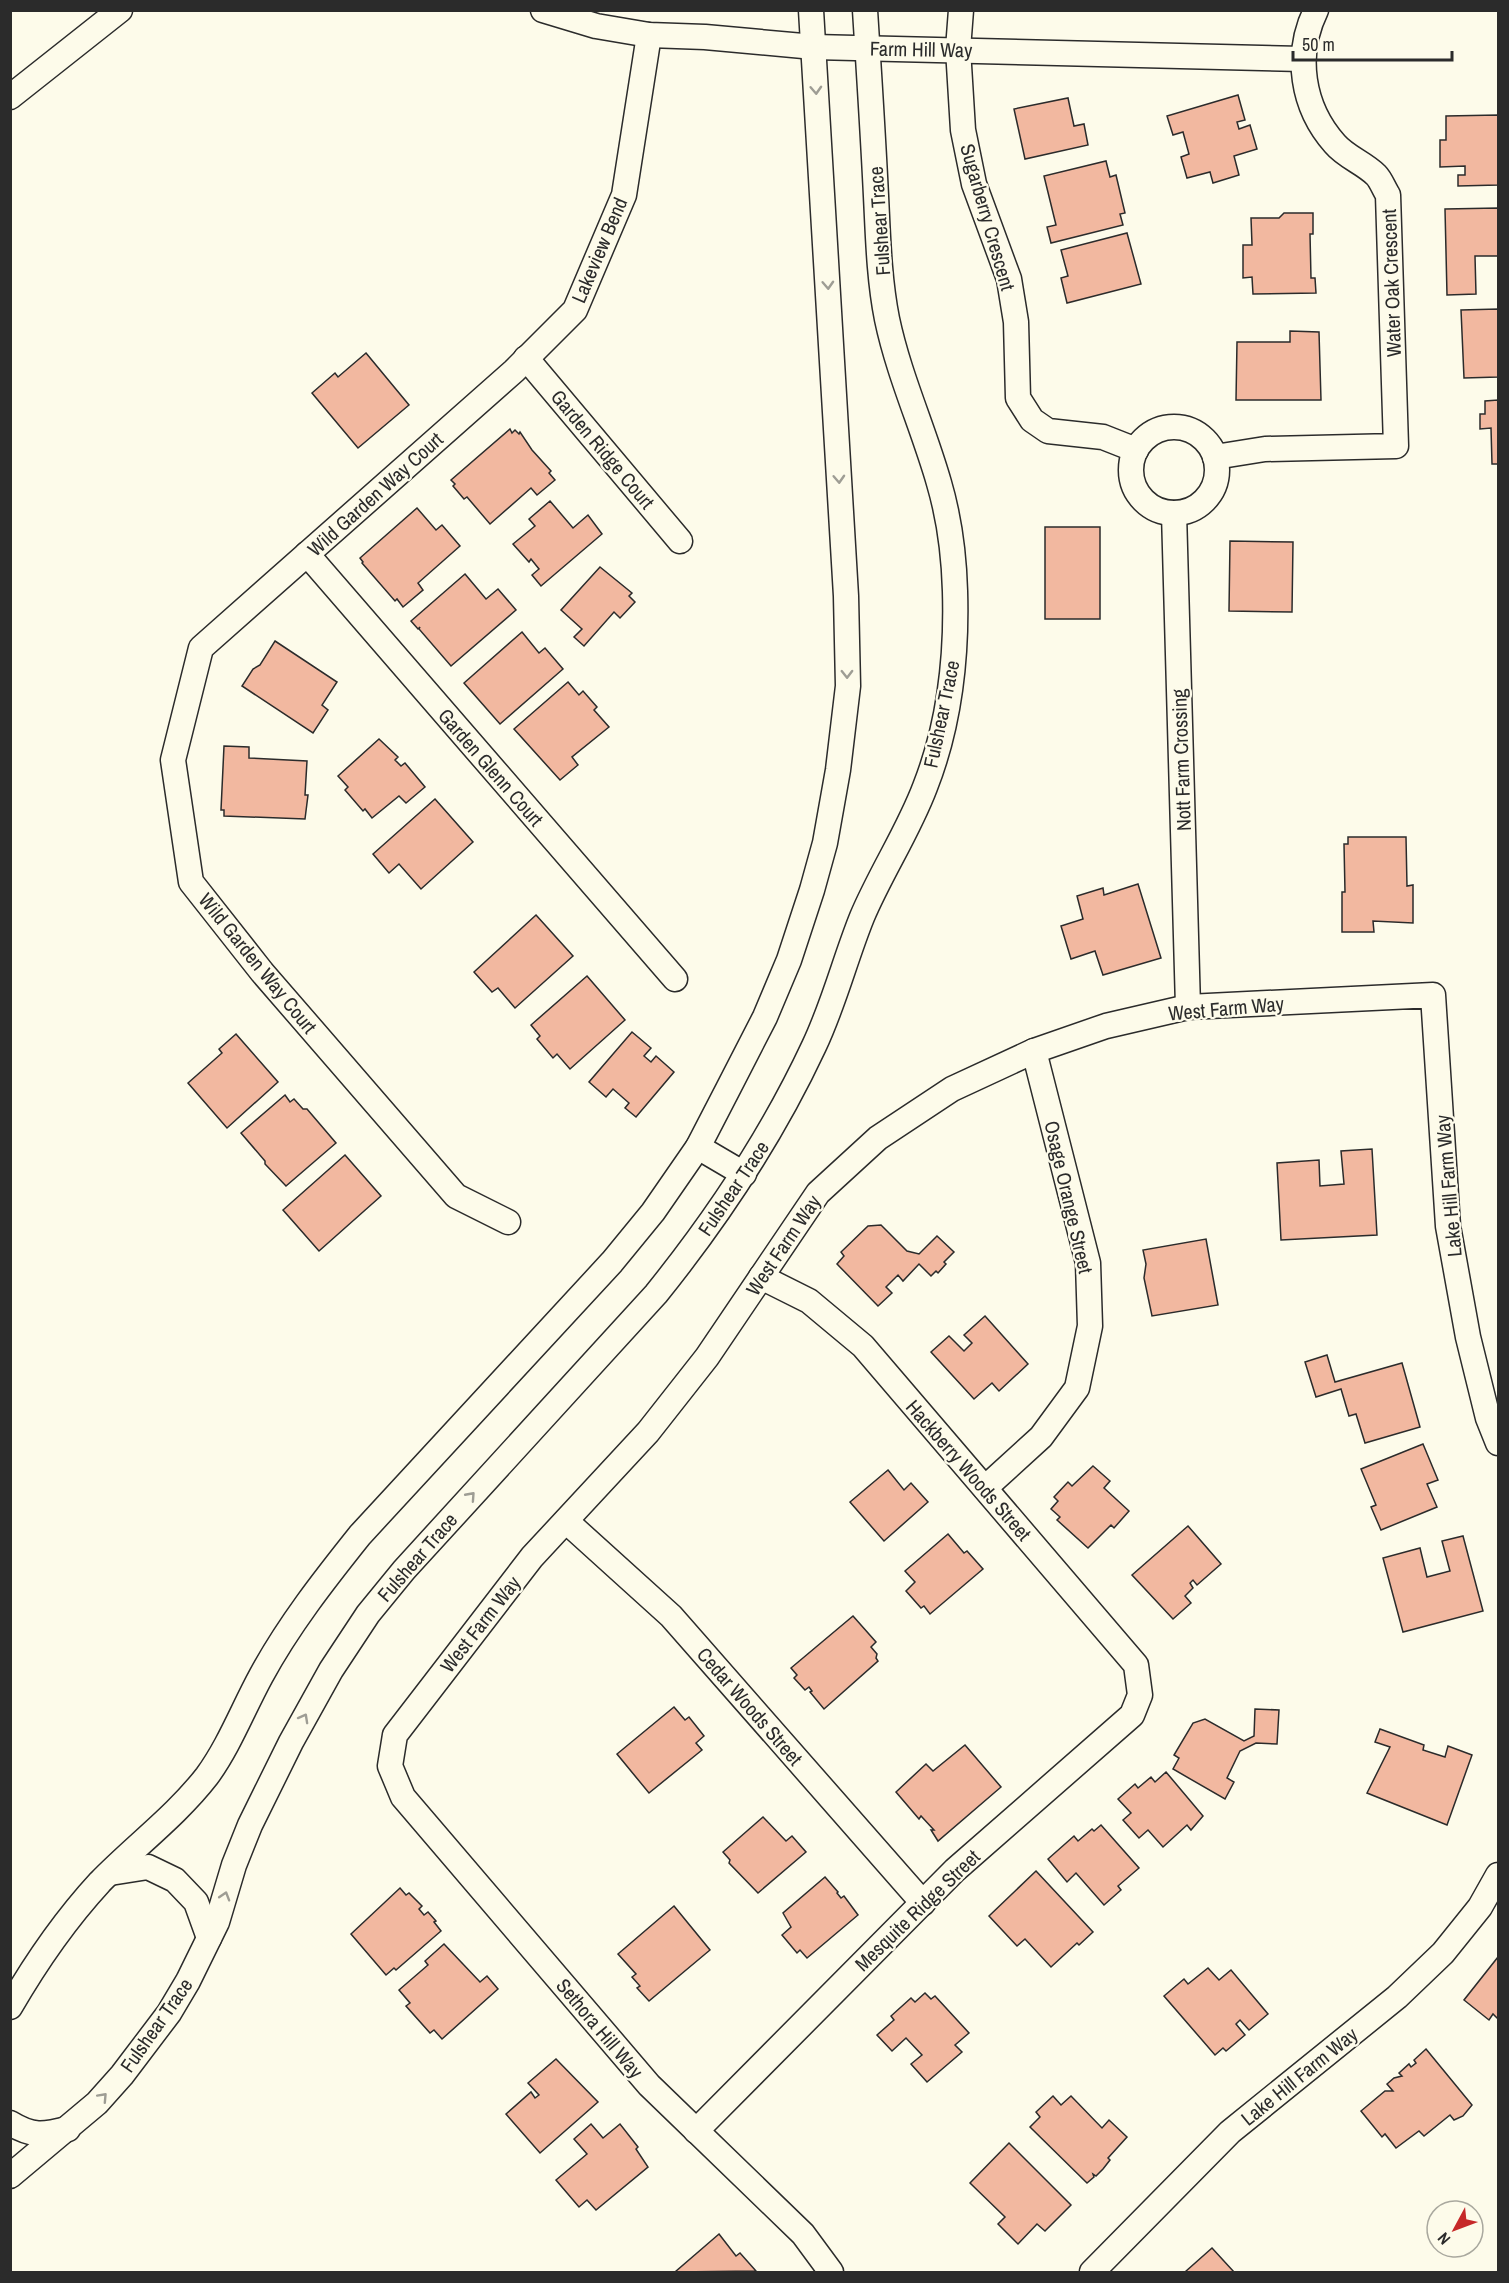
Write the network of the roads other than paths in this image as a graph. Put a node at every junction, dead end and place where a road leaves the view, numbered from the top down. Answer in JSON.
{"nodes":[{"id":1,"x":120,"y":10,"type":"edge"},
{"id":2,"x":543,"y":10,"type":"edge"},
{"id":3,"x":811,"y":10,"type":"edge"},
{"id":4,"x":865,"y":10,"type":"edge"},
{"id":5,"x":961,"y":10,"type":"edge"},
{"id":6,"x":1316,"y":10,"type":"edge"},
{"id":7,"x":650,"y":35,"type":"junction"},
{"id":8,"x":814,"y":46,"type":"junction"},
{"id":9,"x":867,"y":47,"type":"junction"},
{"id":10,"x":958,"y":50,"type":"junction"},
{"id":11,"x":1302,"y":60,"type":"junction"},
{"id":12,"x":10,"y":98,"type":"edge"},
{"id":13,"x":520,"y":365,"type":"junction"},
{"id":14,"x":1136,"y":450,"type":"junction"},
{"id":15,"x":1215,"y":457,"type":"junction"},
{"id":16,"x":1174,"y":513,"type":"junction"},
{"id":17,"x":680,"y":541,"type":"dead end"},
{"id":18,"x":307,"y":554,"type":"junction"},
{"id":19,"x":675,"y":979,"type":"dead end"},
{"id":20,"x":1433,"y":995,"type":"joint"},
{"id":21,"x":1188,"y":1007,"type":"junction"},
{"id":22,"x":1034,"y":1051,"type":"junction"},
{"id":23,"x":698,"y":1147,"type":"junction"},
{"id":24,"x":744,"y":1174,"type":"junction"},
{"id":25,"x":508,"y":1222,"type":"dead end"},
{"id":26,"x":761,"y":1277,"type":"junction"},
{"id":27,"x":1498,"y":1443,"type":"edge"},
{"id":28,"x":985,"y":1488,"type":"junction"},
{"id":29,"x":566,"y":1521,"type":"junction"},
{"id":30,"x":1140,"y":1695,"type":"joint"},
{"id":31,"x":390,"y":1766,"type":"joint"},
{"id":32,"x":110,"y":1873,"type":"junction"},
{"id":33,"x":1498,"y":1875,"type":"edge"},
{"id":34,"x":923,"y":1903,"type":"junction"},
{"id":35,"x":209,"y":1938,"type":"junction"},
{"id":36,"x":10,"y":2007,"type":"edge"},
{"id":37,"x":10,"y":2123,"type":"edge"},
{"id":38,"x":69,"y":2128,"type":"junction"},
{"id":39,"x":696,"y":2131,"type":"junction"},
{"id":40,"x":10,"y":2176,"type":"edge"},
{"id":41,"x":831,"y":2272,"type":"edge"},
{"id":42,"x":1092,"y":2272,"type":"edge"}],
"edges":[{"from":1,"to":12,"type":"street"},
{"from":2,"to":7,"type":"street","name":"Farm Hill Way"},
{"from":3,"to":8,"type":"street"},
{"from":4,"to":9,"type":"street","name":"Fulshear Trace"},
{"from":5,"to":10,"type":"street","name":"Sugarberry Crescent"},
{"from":6,"to":11,"type":"street","name":"Water Oak Crescent"},
{"from":7,"to":8,"type":"street","name":"Farm Hill Way"},
{"from":7,"to":13,"type":"street","name":"Lakeview Bend"},
{"from":8,"to":9,"type":"street","name":"Farm Hill Way"},
{"from":8,"to":23,"type":"street","one_way":true},
{"from":9,"to":10,"type":"street","name":"Farm Hill Way"},
{"from":9,"to":24,"type":"street","name":"Fulshear Trace"},
{"from":10,"to":11,"type":"street","name":"Farm Hill Way"},
{"from":10,"to":14,"type":"street","name":"Sugarberry Crescent"},
{"from":11,"to":15,"type":"street","name":"Water Oak Crescent"},
{"from":13,"to":17,"type":"street","name":"Garden Ridge Court"},
{"from":13,"to":18,"type":"street","name":"Wild Garden Way Court"},
{"from":14,"to":15,"type":"street"},
{"from":14,"to":16,"type":"street"},
{"from":15,"to":16,"type":"street"},
{"from":16,"to":21,"type":"street","name":"Nott Farm Crossing"},
{"from":18,"to":19,"type":"street","name":"Garden Glenn Court"},
{"from":18,"to":25,"type":"street","name":"Wild Garden Way Court"},
{"from":20,"to":21,"type":"street","name":"West Farm Way"},
{"from":20,"to":27,"type":"street","name":"Lake Hill Farm Way"},
{"from":21,"to":22,"type":"street","name":"West Farm Way"},
{"from":22,"to":26,"type":"street","name":"West Farm Way"},
{"from":22,"to":28,"type":"street","name":"Osage Orange Street"},
{"from":23,"to":24,"type":"street"},
{"from":23,"to":32,"type":"street"},
{"from":35,"to":24,"type":"street","name":"Fulshear Trace","one_way":true},
{"from":26,"to":28,"type":"street","name":"Hackberry Woods Street"},
{"from":26,"to":29,"type":"street","name":"West Farm Way"},
{"from":28,"to":30,"type":"street","name":"Hackberry Woods Street"},
{"from":29,"to":31,"type":"street","name":"West Farm Way"},
{"from":29,"to":34,"type":"street","name":"Cedar Woods Street"},
{"from":30,"to":34,"type":"street","name":"Mesquite Ridge Street"},
{"from":31,"to":39,"type":"street","name":"Sethora Hill Way"},
{"from":32,"to":35,"type":"street"},
{"from":32,"to":36,"type":"street"},
{"from":33,"to":42,"type":"street","name":"Lake Hill Farm Way"},
{"from":34,"to":39,"type":"street","name":"Mesquite Ridge Street"},
{"from":38,"to":35,"type":"street","name":"Fulshear Trace","one_way":true},
{"from":37,"to":38,"type":"street"},
{"from":38,"to":40,"type":"street","name":"Fulshear Trace"},
{"from":39,"to":41,"type":"street","name":"Sethora Hill Way"}]}
